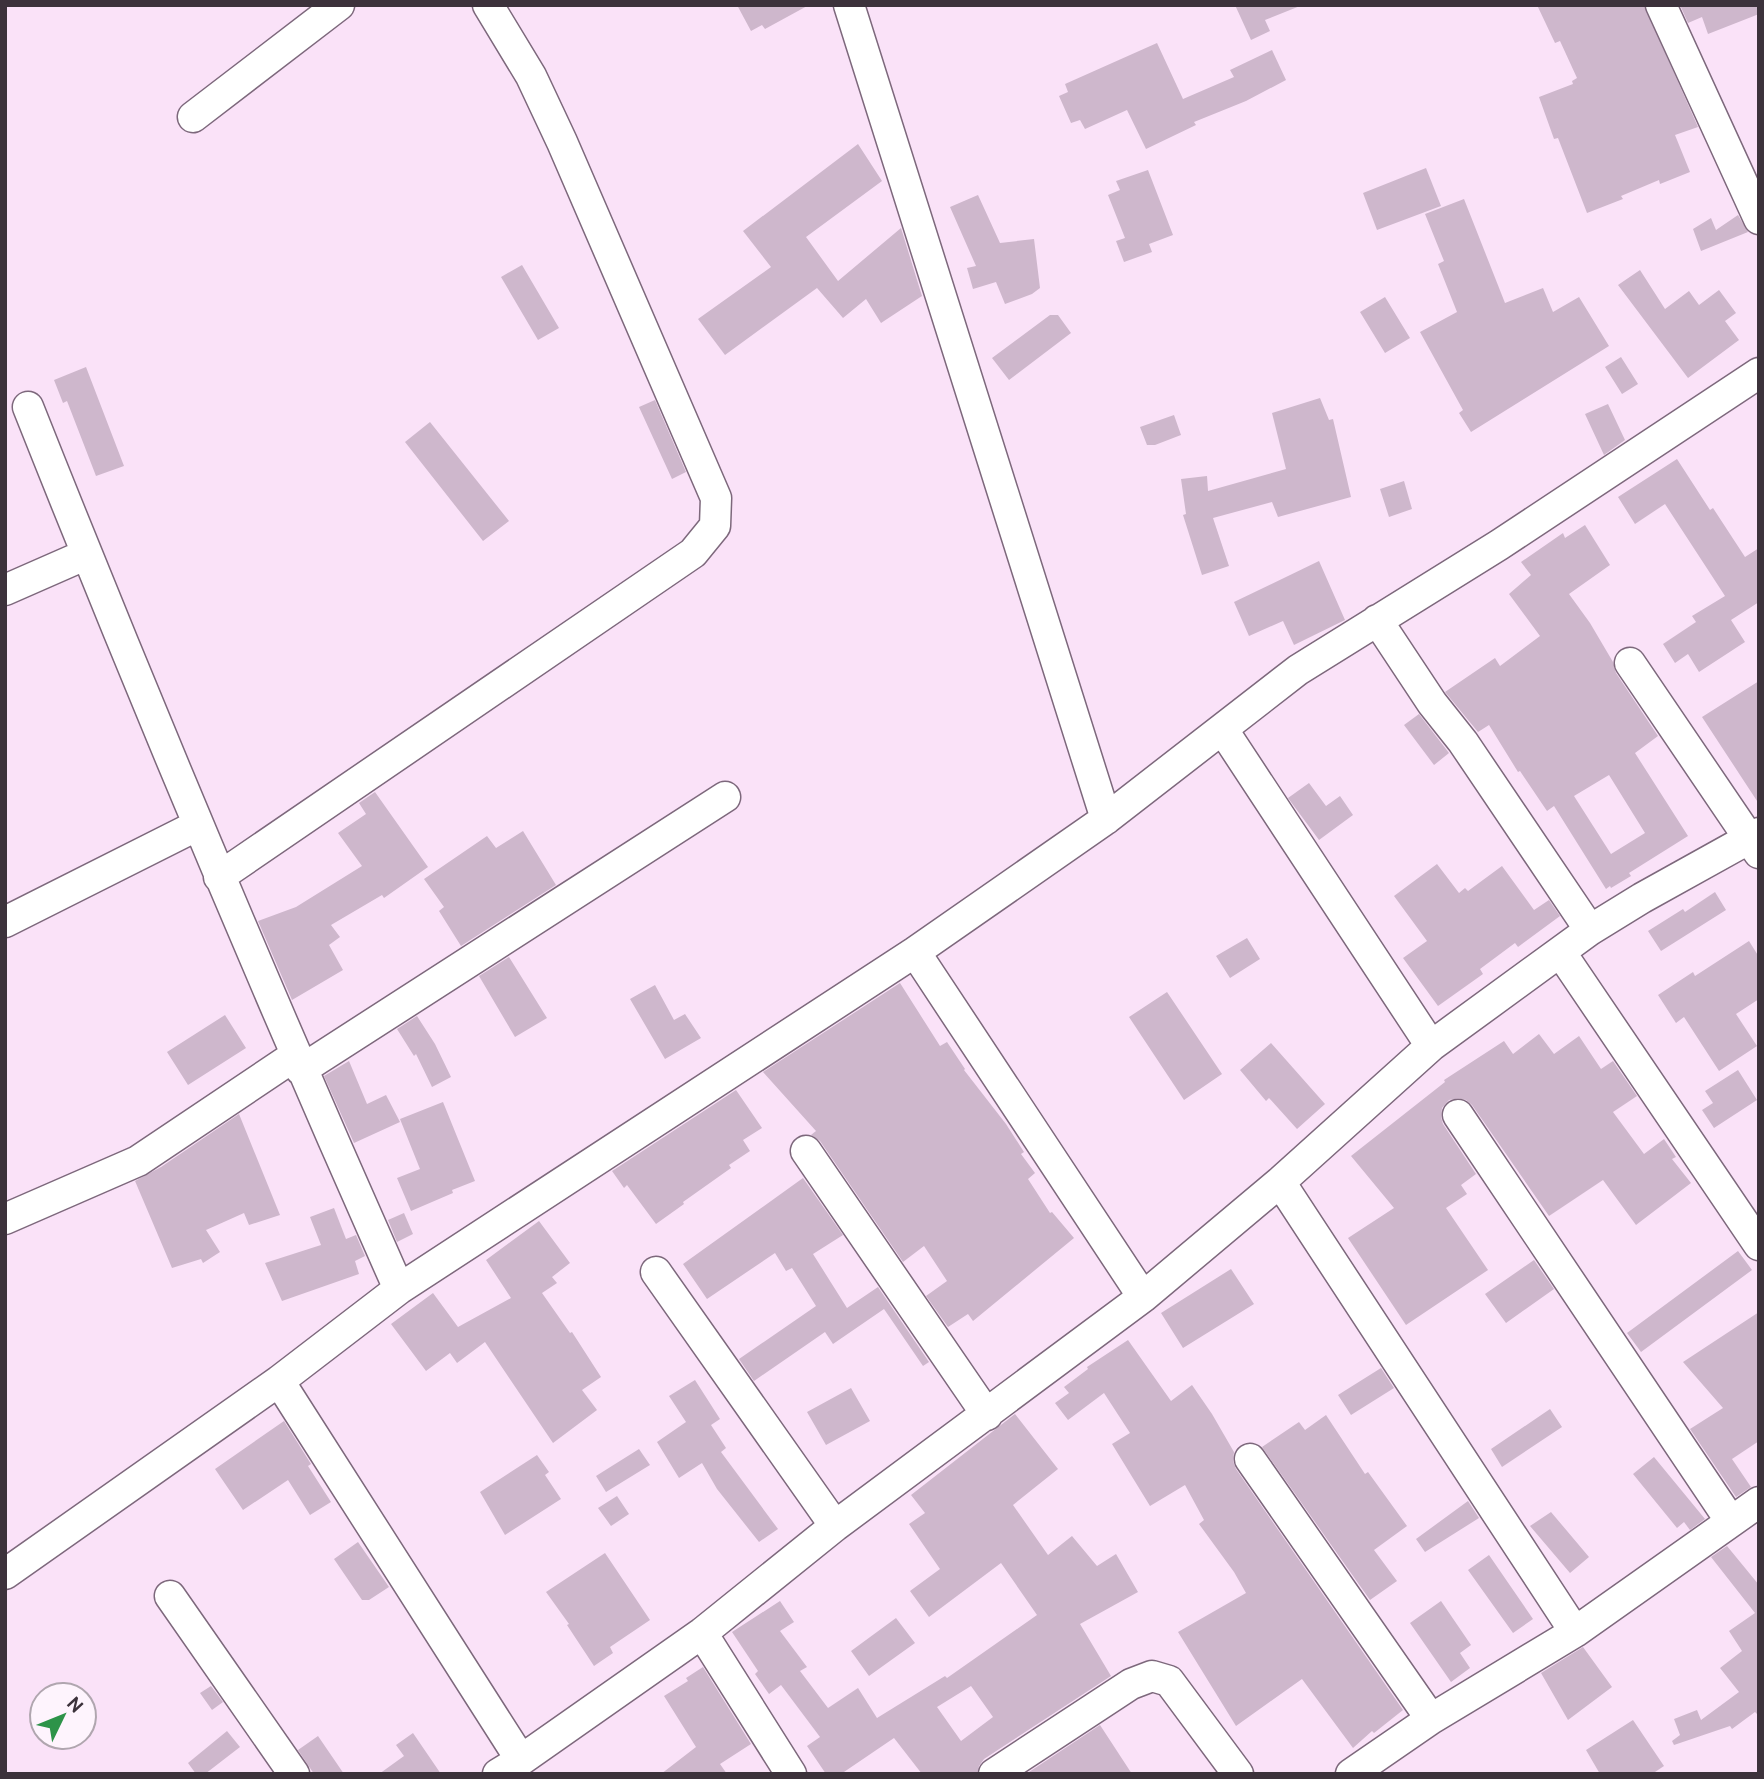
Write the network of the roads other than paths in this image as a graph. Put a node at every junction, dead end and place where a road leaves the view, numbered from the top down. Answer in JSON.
{"nodes":[{"id":1,"x":339,"y":5,"type":"edge"},
{"id":2,"x":488,"y":5,"type":"edge"},
{"id":3,"x":849,"y":5,"type":"edge"},
{"id":4,"x":1661,"y":5,"type":"edge"},
{"id":5,"x":193,"y":117,"type":"dead end"},
{"id":6,"x":1759,"y":219,"type":"edge"},
{"id":7,"x":1759,"y":373,"type":"edge"},
{"id":8,"x":28,"y":407,"type":"dead end"},
{"id":9,"x":87,"y":554,"type":"junction"},
{"id":10,"x":5,"y":590,"type":"edge"},
{"id":11,"x":1377,"y":620,"type":"junction"},
{"id":12,"x":1630,"y":663,"type":"dead end"},
{"id":13,"x":1223,"y":730,"type":"junction"},
{"id":14,"x":725,"y":797,"type":"dead end"},
{"id":15,"x":1106,"y":819,"type":"junction"},
{"id":16,"x":198,"y":825,"type":"junction"},
{"id":17,"x":1756,"y":842,"type":"edge"},
{"id":18,"x":219,"y":877,"type":"junction"},
{"id":19,"x":5,"y":922,"type":"edge"},
{"id":20,"x":1590,"y":930,"type":"junction"},
{"id":21,"x":915,"y":952,"type":"junction"},
{"id":22,"x":1561,"y":953,"type":"junction"},
{"id":23,"x":1431,"y":1046,"type":"junction"},
{"id":24,"x":298,"y":1062,"type":"junction"},
{"id":25,"x":1458,"y":1115,"type":"dead end"},
{"id":26,"x":806,"y":1151,"type":"dead end"},
{"id":27,"x":1280,"y":1182,"type":"junction"},
{"id":28,"x":5,"y":1219,"type":"edge"},
{"id":29,"x":1759,"y":1245,"type":"edge"},
{"id":30,"x":656,"y":1272,"type":"dead end"},
{"id":31,"x":399,"y":1289,"type":"junction"},
{"id":32,"x":1143,"y":1297,"type":"junction"},
{"id":33,"x":279,"y":1381,"type":"junction"},
{"id":34,"x":988,"y":1415,"type":"junction"},
{"id":35,"x":1251,"y":1459,"type":"dead end"},
{"id":36,"x":1759,"y":1502,"type":"edge"},
{"id":37,"x":1730,"y":1520,"type":"junction"},
{"id":38,"x":835,"y":1526,"type":"junction"},
{"id":39,"x":5,"y":1574,"type":"edge"},
{"id":40,"x":170,"y":1596,"type":"dead end"},
{"id":41,"x":1575,"y":1632,"type":"junction"},
{"id":42,"x":702,"y":1633,"type":"junction"},
{"id":43,"x":1431,"y":1719,"type":"junction"},
{"id":44,"x":509,"y":1767,"type":"edge"},
{"id":45,"x":294,"y":1774,"type":"edge"},
{"id":46,"x":791,"y":1774,"type":"edge"},
{"id":47,"x":995,"y":1774,"type":"edge"},
{"id":48,"x":1238,"y":1774,"type":"edge"},
{"id":49,"x":1351,"y":1774,"type":"edge"}],
"edges":[{"from":1,"to":5,"type":"street"},
{"from":2,"to":18,"type":"street"},
{"from":3,"to":15,"type":"street"},
{"from":4,"to":6,"type":"street"},
{"from":7,"to":11,"type":"street"},
{"from":8,"to":9,"type":"street"},
{"from":9,"to":10,"type":"street"},
{"from":9,"to":16,"type":"street"},
{"from":11,"to":13,"type":"street"},
{"from":11,"to":20,"type":"street"},
{"from":12,"to":17,"type":"street"},
{"from":13,"to":15,"type":"street"},
{"from":13,"to":23,"type":"street"},
{"from":14,"to":24,"type":"street"},
{"from":15,"to":21,"type":"street"},
{"from":16,"to":18,"type":"street"},
{"from":16,"to":19,"type":"street"},
{"from":17,"to":20,"type":"street"},
{"from":18,"to":24,"type":"street"},
{"from":20,"to":22,"type":"street"},
{"from":21,"to":31,"type":"street"},
{"from":21,"to":32,"type":"street"},
{"from":22,"to":23,"type":"street"},
{"from":22,"to":29,"type":"street"},
{"from":23,"to":27,"type":"street"},
{"from":24,"to":28,"type":"street"},
{"from":24,"to":31,"type":"street"},
{"from":25,"to":37,"type":"street"},
{"from":26,"to":34,"type":"street"},
{"from":27,"to":32,"type":"street"},
{"from":27,"to":41,"type":"street"},
{"from":30,"to":38,"type":"street"},
{"from":31,"to":33,"type":"street"},
{"from":32,"to":34,"type":"street"},
{"from":33,"to":39,"type":"street"},
{"from":33,"to":44,"type":"street"},
{"from":34,"to":38,"type":"street"},
{"from":35,"to":43,"type":"street"},
{"from":36,"to":37,"type":"street"},
{"from":37,"to":41,"type":"street"},
{"from":38,"to":42,"type":"street"},
{"from":40,"to":45,"type":"street"},
{"from":41,"to":43,"type":"street"},
{"from":42,"to":44,"type":"street"},
{"from":42,"to":46,"type":"street"},
{"from":43,"to":49,"type":"street"},
{"from":47,"to":48,"type":"street"}]}
